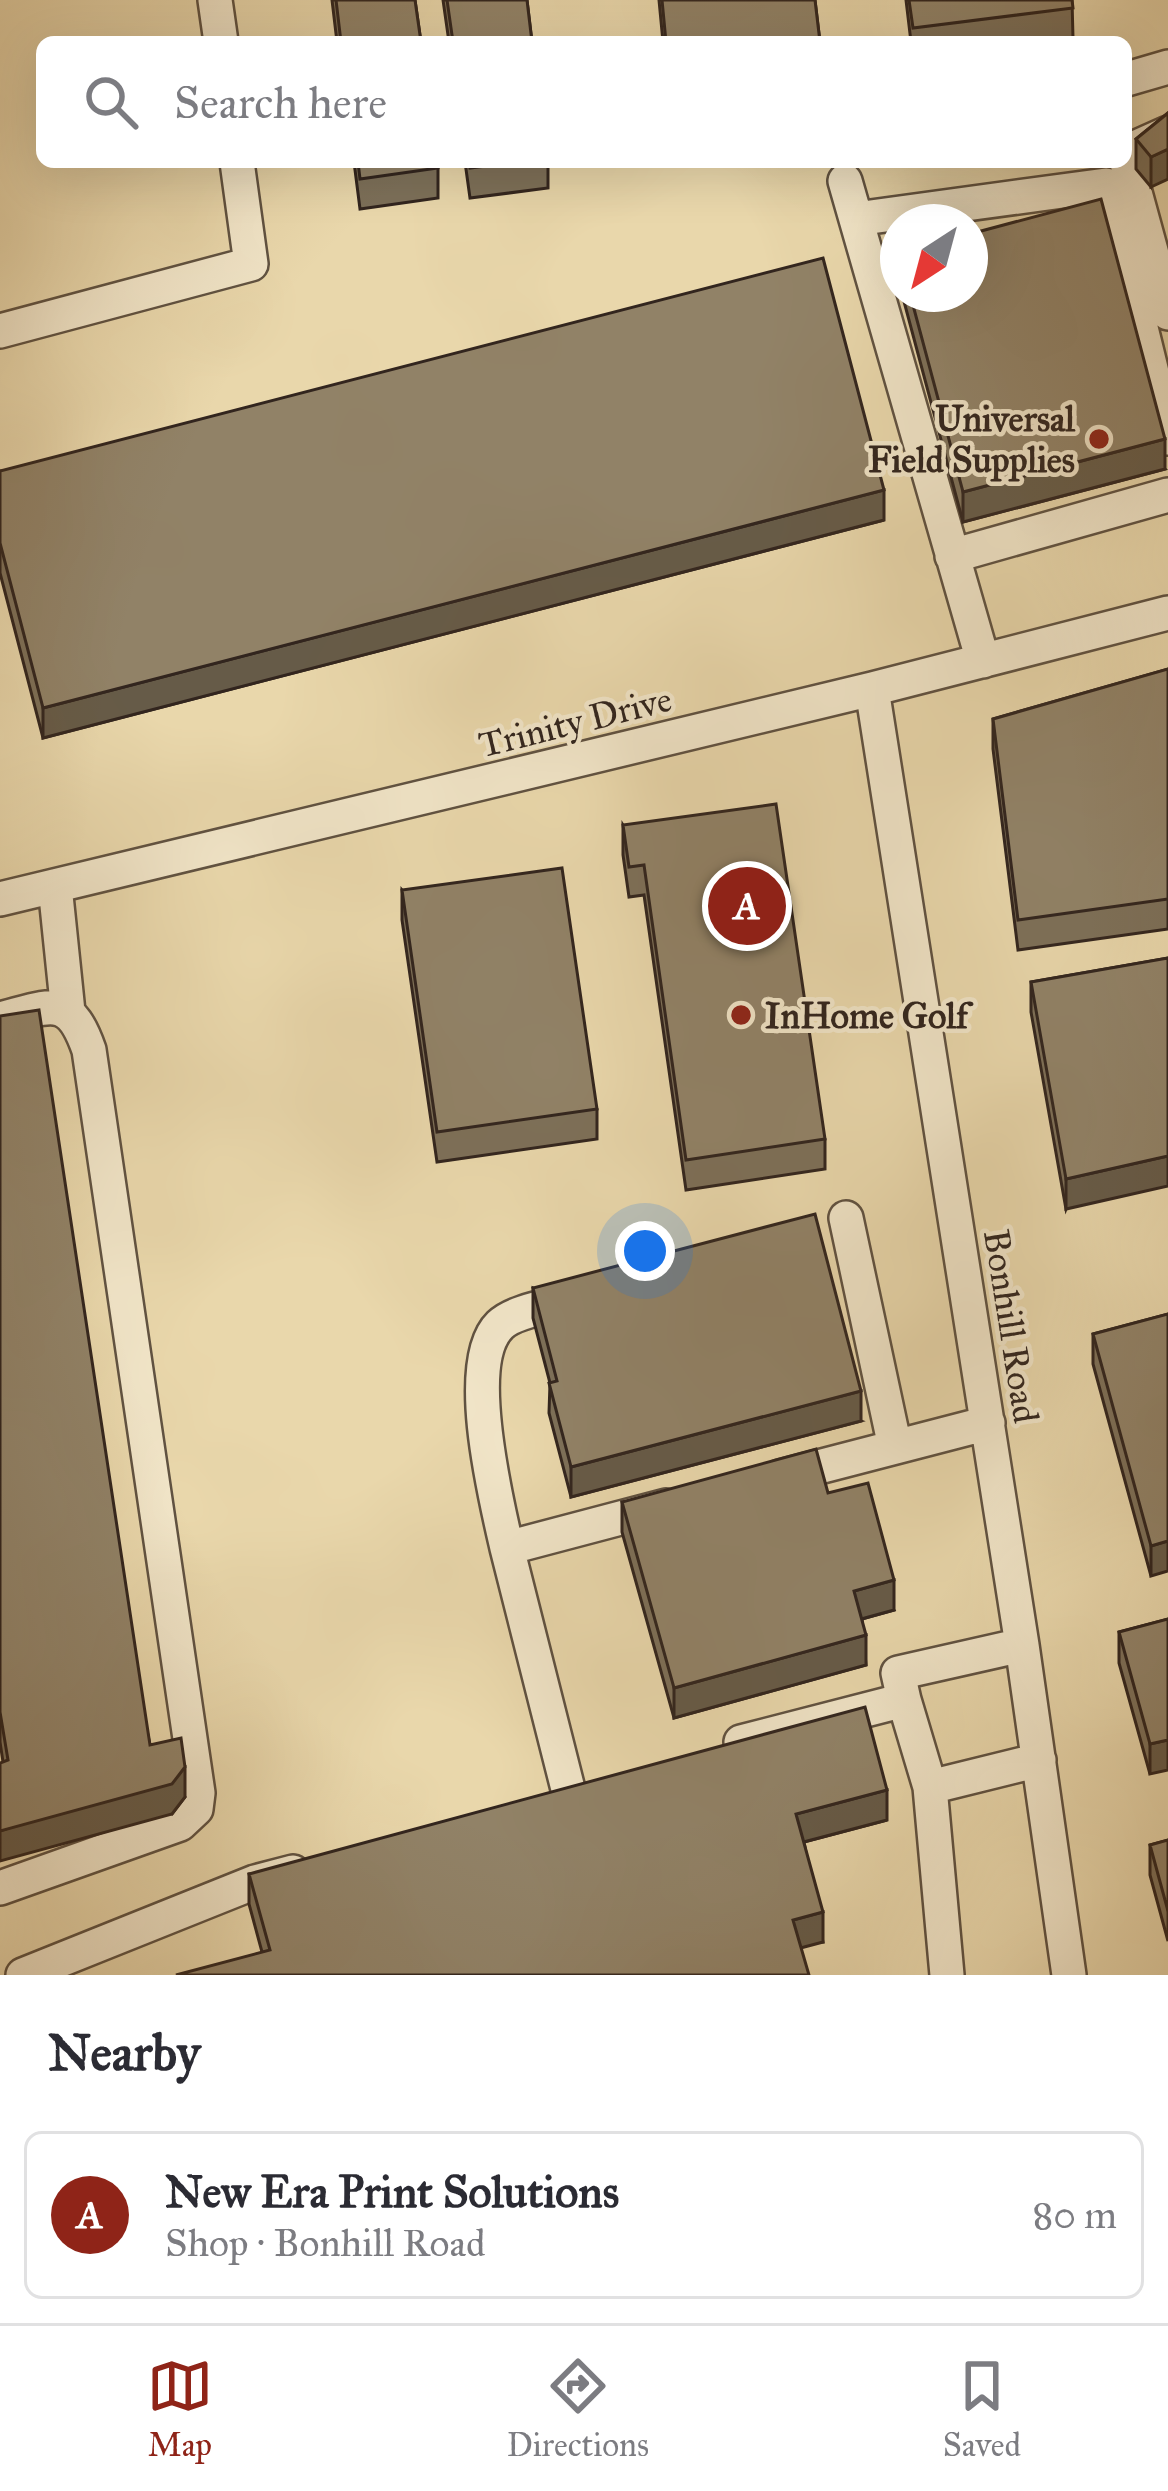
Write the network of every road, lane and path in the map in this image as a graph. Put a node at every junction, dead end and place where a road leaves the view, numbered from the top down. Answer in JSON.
{"nodes":[{"id":1,"x":215,"y":0,"type":"edge"},
{"id":2,"x":220,"y":36,"type":"edge"},
{"id":3,"x":1168,"y":67,"type":"edge"},
{"id":4,"x":1132,"y":78,"type":"edge"},
{"id":5,"x":1168,"y":133,"type":"edge"},
{"id":6,"x":1132,"y":156,"type":"edge"},
{"id":7,"x":238,"y":168,"type":"edge"},
{"id":8,"x":1128,"y":168,"type":"edge"},
{"id":9,"x":845,"y":181,"type":"dead end"},
{"id":10,"x":856,"y":219,"type":"junction"},
{"id":11,"x":1168,"y":313,"type":"edge"},
{"id":12,"x":0,"y":331,"type":"edge"},
{"id":13,"x":1168,"y":438,"type":"edge"},
{"id":14,"x":1168,"y":495,"type":"edge"},
{"id":15,"x":952,"y":556,"type":"junction"},
{"id":16,"x":1168,"y":613,"type":"edge"},
{"id":17,"x":983,"y":661,"type":"junction"},
{"id":18,"x":872,"y":689,"type":"junction"},
{"id":19,"x":55,"y":886,"type":"junction"},
{"id":20,"x":0,"y":899,"type":"edge"},
{"id":21,"x":68,"y":1012,"type":"junction"},
{"id":22,"x":0,"y":1019,"type":"edge"},
{"id":23,"x":847,"y":1218,"type":"dead end"},
{"id":24,"x":602,"y":1291,"type":"edge"},
{"id":25,"x":988,"y":1423,"type":"junction"},
{"id":26,"x":895,"y":1447,"type":"junction"},
{"id":27,"x":758,"y":1483,"type":"edge"},
{"id":28,"x":689,"y":1501,"type":"edge"},
{"id":29,"x":507,"y":1548,"type":"junction"},
{"id":30,"x":1022,"y":1645,"type":"junction"},
{"id":31,"x":904,"y":1700,"type":"junction"},
{"id":32,"x":716,"y":1749,"type":"edge"},
{"id":33,"x":1039,"y":1760,"type":"junction"},
{"id":34,"x":930,"y":1787,"type":"junction"},
{"id":35,"x":568,"y":1793,"type":"edge"},
{"id":36,"x":333,"y":1861,"type":"edge"},
{"id":37,"x":0,"y":1888,"type":"edge"},
{"id":38,"x":23,"y":1975,"type":"edge"},
{"id":39,"x":947,"y":1975,"type":"edge"},
{"id":40,"x":1069,"y":1975,"type":"edge"}],
"edges":[{"from":1,"to":2,"type":"street"},
{"from":3,"to":4,"type":"street"},
{"from":5,"to":6,"type":"street"},
{"from":7,"to":12,"type":"street"},
{"from":8,"to":11,"type":"street"},
{"from":9,"to":10,"type":"street"},
{"from":10,"to":13,"type":"street"},
{"from":10,"to":15,"type":"street"},
{"from":14,"to":15,"type":"street"},
{"from":15,"to":17,"type":"street"},
{"from":16,"to":17,"type":"street","name":"Trinity Drive"},
{"from":17,"to":18,"type":"street","name":"Trinity Drive"},
{"from":18,"to":19,"type":"street","name":"Trinity Drive"},
{"from":18,"to":25,"type":"street","name":"Bonhill Road"},
{"from":19,"to":20,"type":"street","name":"Trinity Drive"},
{"from":19,"to":21,"type":"street"},
{"from":21,"to":22,"type":"street"},
{"from":21,"to":37,"type":"street"},
{"from":23,"to":26,"type":"street"},
{"from":24,"to":29,"type":"street"},
{"from":25,"to":26,"type":"street"},
{"from":25,"to":30,"type":"street","name":"Bonhill Road"},
{"from":26,"to":27,"type":"street"},
{"from":28,"to":29,"type":"street"},
{"from":29,"to":35,"type":"street"},
{"from":30,"to":31,"type":"street"},
{"from":30,"to":33,"type":"street","name":"Bonhill Road"},
{"from":31,"to":32,"type":"street"},
{"from":31,"to":34,"type":"street"},
{"from":33,"to":34,"type":"street"},
{"from":33,"to":40,"type":"street","name":"Bonhill Road"},
{"from":34,"to":39,"type":"street"},
{"from":36,"to":38,"type":"street"}]}
